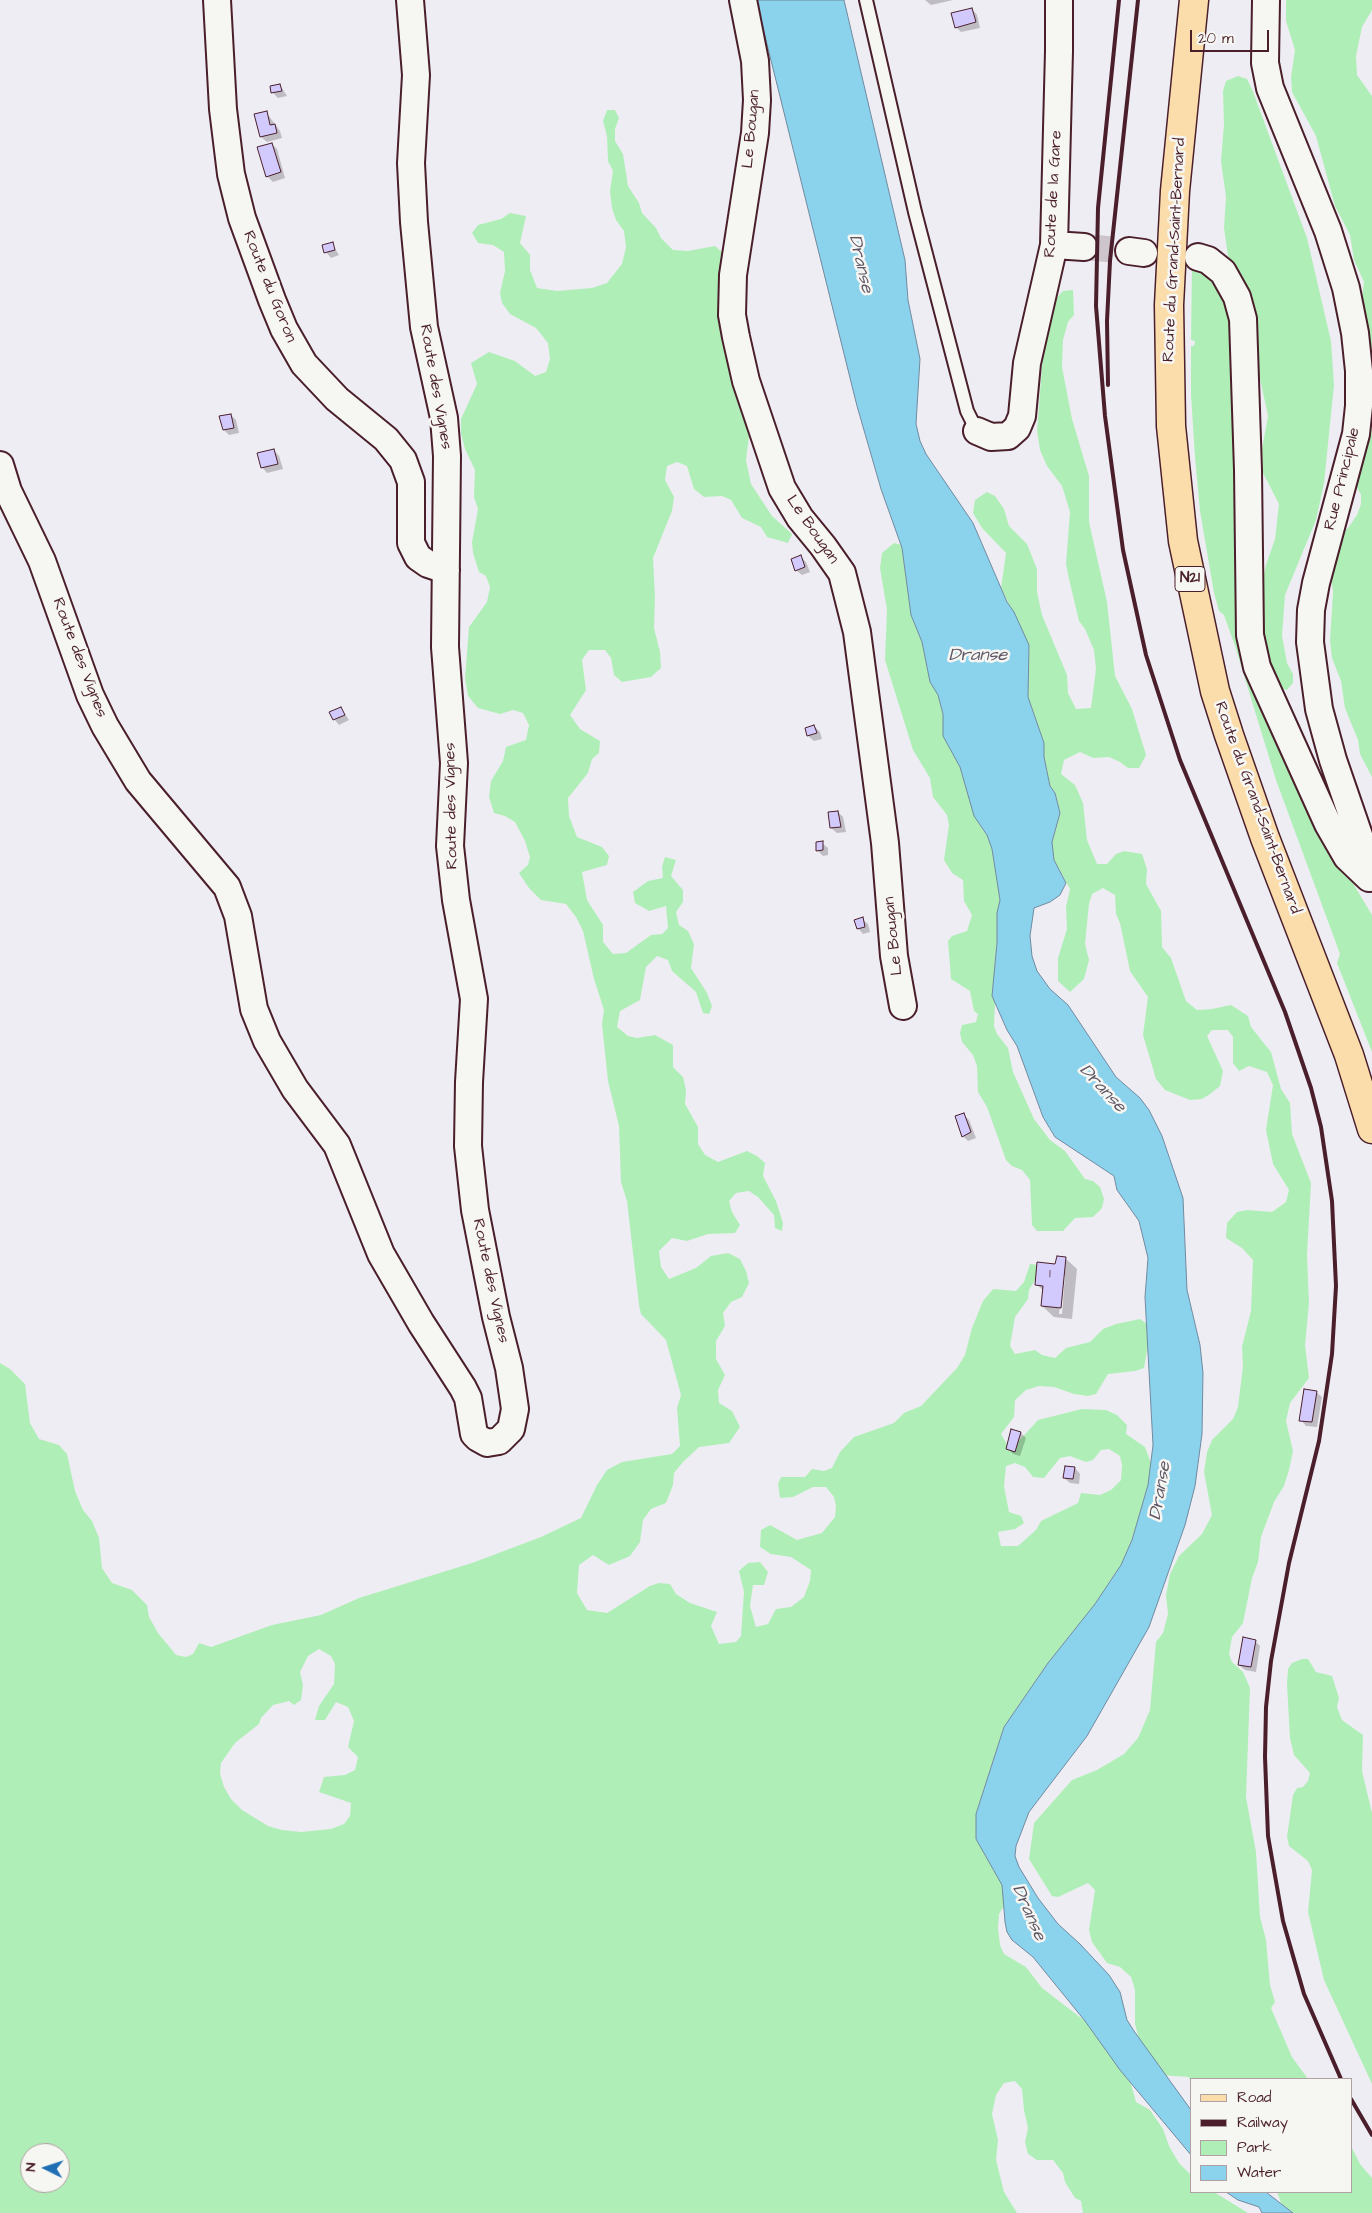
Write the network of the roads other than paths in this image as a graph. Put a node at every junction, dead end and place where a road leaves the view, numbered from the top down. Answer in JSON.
{"nodes":[{"id":1,"x":217,"y":0,"type":"edge"},
{"id":2,"x":410,"y":0,"type":"edge"},
{"id":3,"x":743,"y":0,"type":"edge"},
{"id":4,"x":866,"y":0,"type":"edge"},
{"id":5,"x":1059,"y":0,"type":"edge"},
{"id":6,"x":1194,"y":0,"type":"edge"},
{"id":7,"x":1266,"y":0,"type":"edge"},
{"id":8,"x":1054,"y":245,"type":"junction"},
{"id":9,"x":1084,"y":247,"type":"tunnel mouth"},
{"id":10,"x":1198,"y":257,"type":"dead end"},
{"id":11,"x":977,"y":431,"type":"joint"},
{"id":12,"x":0,"y":464,"type":"edge"},
{"id":13,"x":446,"y":570,"type":"junction"},
{"id":14,"x":1372,"y":873,"type":"edge"},
{"id":15,"x":1372,"y":880,"type":"edge"},
{"id":16,"x":903,"y":1006,"type":"dead end"},
{"id":17,"x":1372,"y":1129,"type":"edge"}],
"edges":[{"from":1,"to":13,"type":"street","name":"Route du Goron"},
{"from":2,"to":13,"type":"street","name":"Route des Vignes"},
{"from":3,"to":16,"type":"street","name":"Le Bougan"},
{"from":4,"to":11,"type":"lane"},
{"from":5,"to":8,"type":"street","name":"Route de la Gare"},
{"from":6,"to":17,"type":"main road","name":"Route du Grand-Saint-Bernard","number":"N21"},
{"from":7,"to":14,"type":"street","name":"Rue Principale"},
{"from":8,"to":9,"type":"street"},
{"from":8,"to":11,"type":"street","name":"Route de la Gare"},
{"from":10,"to":15,"type":"street"},
{"from":12,"to":13,"type":"street","name":"Route des Vignes"}]}
